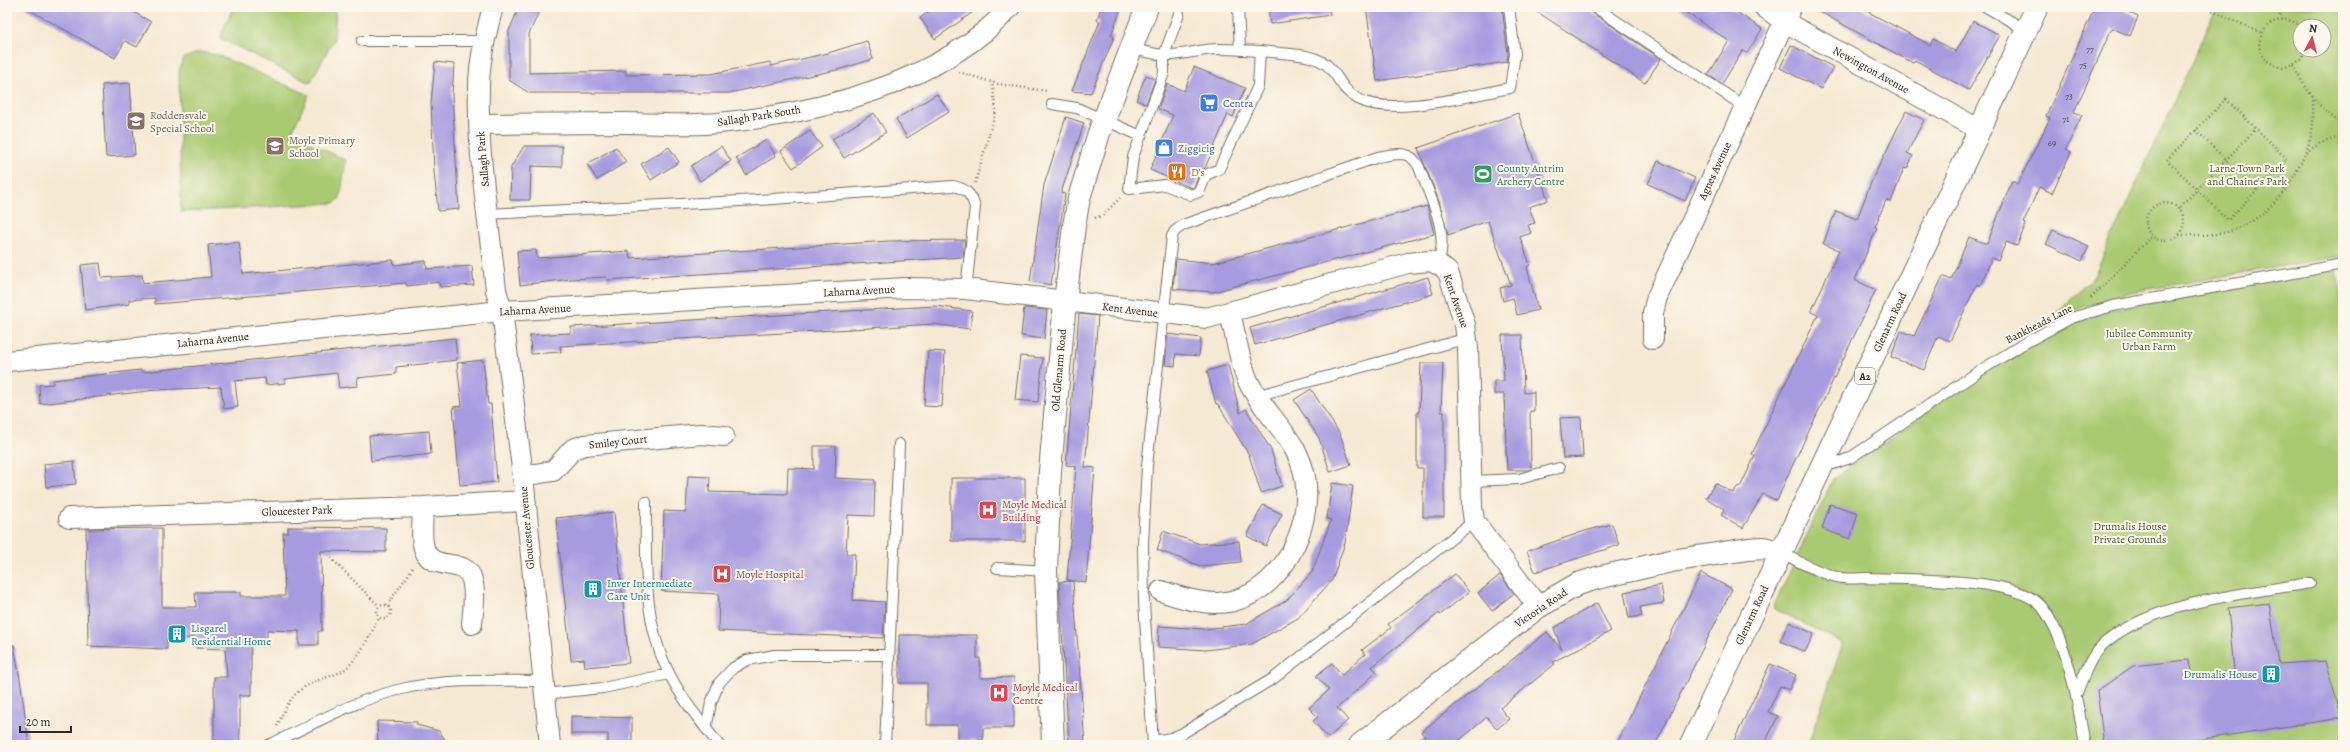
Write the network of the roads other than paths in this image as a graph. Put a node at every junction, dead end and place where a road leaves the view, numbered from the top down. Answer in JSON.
{"nodes":[{"id":1,"x":493,"y":7,"type":"edge"},
{"id":2,"x":1010,"y":7,"type":"edge"},
{"id":3,"x":1147,"y":7,"type":"edge"},
{"id":4,"x":1238,"y":7,"type":"edge"},
{"id":5,"x":1509,"y":7,"type":"edge"},
{"id":6,"x":1595,"y":7,"type":"edge"},
{"id":7,"x":1764,"y":7,"type":"edge"},
{"id":8,"x":1986,"y":7,"type":"edge"},
{"id":9,"x":2037,"y":7,"type":"edge"},
{"id":10,"x":1179,"y":14,"type":"dead end"},
{"id":11,"x":1788,"y":14,"type":"edge"},
{"id":12,"x":2026,"y":30,"type":"junction"},
{"id":13,"x":362,"y":41,"type":"dead end"},
{"id":14,"x":486,"y":41,"type":"junction"},
{"id":15,"x":1131,"y":49,"type":"junction"},
{"id":16,"x":1240,"y":50,"type":"junction"},
{"id":17,"x":1260,"y":51,"type":"junction"},
{"id":18,"x":1164,"y":55,"type":"junction"},
{"id":19,"x":1052,"y":104,"type":"dead end"},
{"id":20,"x":1745,"y":107,"type":"junction"},
{"id":21,"x":1103,"y":121,"type":"junction"},
{"id":22,"x":480,"y":124,"type":"junction"},
{"id":23,"x":1980,"y":130,"type":"junction"},
{"id":24,"x":1141,"y":136,"type":"junction"},
{"id":25,"x":488,"y":214,"type":"junction"},
{"id":26,"x":1438,"y":264,"type":"junction"},
{"id":27,"x":2343,"y":264,"type":"edge"},
{"id":28,"x":966,"y":289,"type":"junction"},
{"id":29,"x":1065,"y":302,"type":"junction"},
{"id":30,"x":502,"y":311,"type":"junction"},
{"id":31,"x":1230,"y":313,"type":"junction"},
{"id":32,"x":1162,"y":314,"type":"junction"},
{"id":33,"x":1468,"y":338,"type":"junction"},
{"id":34,"x":1653,"y":339,"type":"dead end"},
{"id":35,"x":7,"y":361,"type":"edge"},
{"id":36,"x":1256,"y":396,"type":"junction"},
{"id":37,"x":724,"y":436,"type":"dead end"},
{"id":38,"x":898,"y":444,"type":"dead end"},
{"id":39,"x":1822,"y":465,"type":"junction"},
{"id":40,"x":1559,"y":468,"type":"dead end"},
{"id":41,"x":523,"y":476,"type":"junction"},
{"id":42,"x":1471,"y":481,"type":"junction"},
{"id":43,"x":524,"y":501,"type":"junction"},
{"id":44,"x":646,"y":502,"type":"dead end"},
{"id":45,"x":423,"y":507,"type":"junction"},
{"id":46,"x":69,"y":518,"type":"dead end"},
{"id":47,"x":1474,"y":521,"type":"junction"},
{"id":48,"x":1781,"y":553,"type":"junction"},
{"id":49,"x":997,"y":568,"type":"dead end"},
{"id":50,"x":1046,"y":571,"type":"junction"},
{"id":51,"x":2310,"y":583,"type":"dead end"},
{"id":52,"x":1161,"y":591,"type":"dead end"},
{"id":53,"x":1538,"y":607,"type":"junction"},
{"id":54,"x":472,"y":624,"type":"dead end"},
{"id":55,"x":889,"y":655,"type":"junction"},
{"id":56,"x":669,"y":674,"type":"junction"},
{"id":57,"x":543,"y":688,"type":"junction"},
{"id":58,"x":2076,"y":695,"type":"junction"},
{"id":59,"x":706,"y":729,"type":"junction"},
{"id":60,"x":1153,"y":743,"type":"edge"},
{"id":61,"x":1367,"y":743,"type":"edge"},
{"id":62,"x":269,"y":745,"type":"edge"},
{"id":63,"x":550,"y":745,"type":"edge"},
{"id":64,"x":719,"y":745,"type":"edge"},
{"id":65,"x":885,"y":745,"type":"edge"},
{"id":66,"x":1053,"y":745,"type":"edge"},
{"id":67,"x":1691,"y":745,"type":"edge"},
{"id":68,"x":2085,"y":745,"type":"edge"}],
"edges":[{"from":1,"to":14,"type":"street","name":"Sallagh Park"},
{"from":2,"to":22,"type":"street","name":"Sallagh Park South"},
{"from":3,"to":15,"type":"street","name":"Old Glenarm Road"},
{"from":4,"to":16,"type":"lane"},
{"from":5,"to":17,"type":"lane"},
{"from":6,"to":20,"type":"lane"},
{"from":7,"to":11,"type":"street","name":"Newington Avenue"},
{"from":8,"to":12,"type":"lane"},
{"from":9,"to":12,"type":"street","name":"Glenarm Road","number":"A2"},
{"from":10,"to":18,"type":"lane"},
{"from":11,"to":20,"type":"street","name":"Agnes Avenue"},
{"from":11,"to":23,"type":"street","name":"Newington Avenue"},
{"from":12,"to":23,"type":"street","name":"Glenarm Road","number":"A2"},
{"from":13,"to":14,"type":"lane"},
{"from":14,"to":22,"type":"street","name":"Sallagh Park"},
{"from":15,"to":18,"type":"lane"},
{"from":15,"to":21,"type":"street","name":"Old Glenarm Road"},
{"from":16,"to":17,"type":"lane"},
{"from":16,"to":18,"type":"lane"},
{"from":17,"to":24,"type":"lane"},
{"from":18,"to":24,"type":"lane"},
{"from":19,"to":21,"type":"lane"},
{"from":20,"to":34,"type":"street","name":"Agnes Avenue"},
{"from":21,"to":24,"type":"lane"},
{"from":21,"to":29,"type":"street","name":"Old Glenarm Road"},
{"from":22,"to":25,"type":"street","name":"Sallagh Park"},
{"from":23,"to":39,"type":"street","name":"Glenarm Road","number":"A2"},
{"from":25,"to":28,"type":"lane"},
{"from":25,"to":30,"type":"street","name":"Sallagh Park"},
{"from":26,"to":31,"type":"street","name":"Kent Avenue"},
{"from":26,"to":32,"type":"lane"},
{"from":26,"to":33,"type":"street","name":"Kent Avenue"},
{"from":27,"to":39,"type":"lane","name":"Bankheads Lane"},
{"from":28,"to":29,"type":"street","name":"Laharna Avenue"},
{"from":28,"to":30,"type":"street","name":"Laharna Avenue"},
{"from":29,"to":32,"type":"street","name":"Kent Avenue"},
{"from":29,"to":50,"type":"street","name":"Old Glenarm Road"},
{"from":30,"to":35,"type":"street","name":"Laharna Avenue"},
{"from":30,"to":41,"type":"street","name":"Gloucester Avenue"},
{"from":31,"to":32,"type":"street","name":"Kent Avenue"},
{"from":31,"to":36,"type":"street"},
{"from":32,"to":60,"type":"lane"},
{"from":33,"to":36,"type":"lane"},
{"from":33,"to":42,"type":"street","name":"Kent Avenue"},
{"from":36,"to":52,"type":"street"},
{"from":37,"to":41,"type":"street","name":"Smiley Court"},
{"from":38,"to":55,"type":"lane"},
{"from":39,"to":48,"type":"street","name":"Glenarm Road","number":"A2"},
{"from":40,"to":42,"type":"lane"},
{"from":41,"to":43,"type":"street","name":"Gloucester Avenue"},
{"from":42,"to":47,"type":"street","name":"Kent Avenue"},
{"from":43,"to":45,"type":"street","name":"Gloucester Park"},
{"from":43,"to":57,"type":"street","name":"Gloucester Avenue"},
{"from":44,"to":56,"type":"lane"},
{"from":45,"to":46,"type":"street","name":"Gloucester Park"},
{"from":45,"to":54,"type":"street"},
{"from":47,"to":53,"type":"street"},
{"from":47,"to":60,"type":"lane"},
{"from":48,"to":53,"type":"street","name":"Victoria Road"},
{"from":48,"to":58,"type":"lane"},
{"from":48,"to":67,"type":"street","name":"Glenarm Road","number":"A2"},
{"from":49,"to":50,"type":"lane"},
{"from":50,"to":66,"type":"street","name":"Old Glenarm Road"},
{"from":51,"to":58,"type":"lane"},
{"from":53,"to":61,"type":"street","name":"Victoria Road"},
{"from":55,"to":59,"type":"lane"},
{"from":55,"to":65,"type":"lane"},
{"from":56,"to":57,"type":"lane"},
{"from":56,"to":59,"type":"lane"},
{"from":57,"to":62,"type":"lane"},
{"from":57,"to":63,"type":"street","name":"Gloucester Avenue"},
{"from":58,"to":68,"type":"lane"},
{"from":59,"to":64,"type":"lane"}]}
